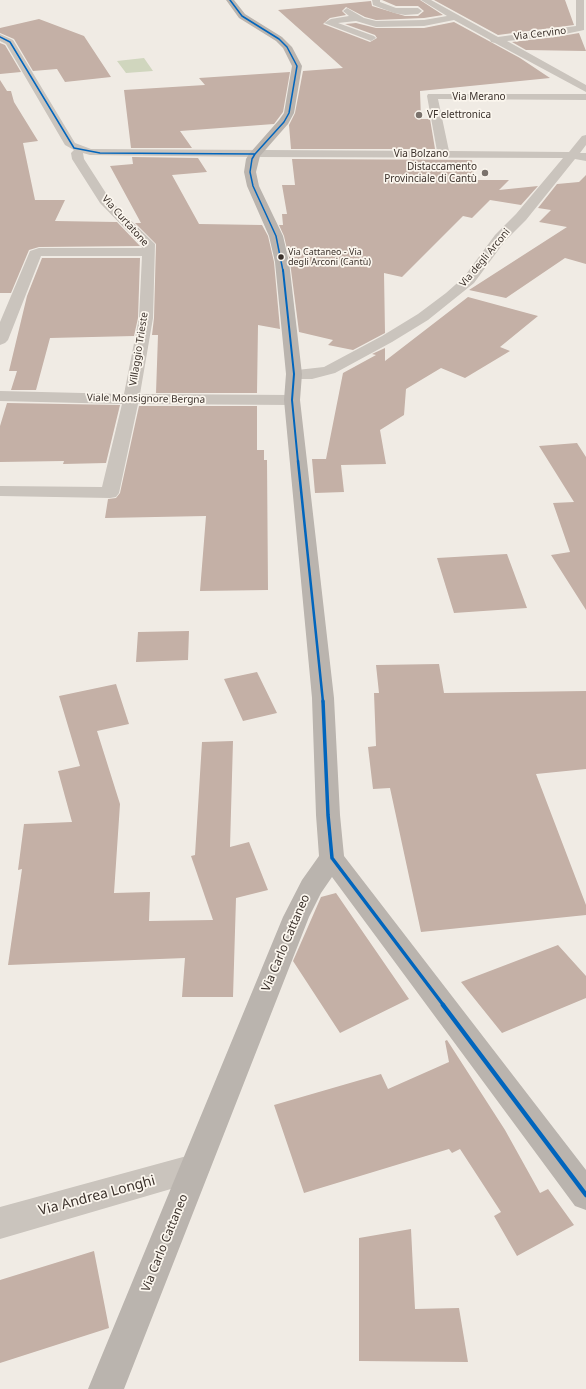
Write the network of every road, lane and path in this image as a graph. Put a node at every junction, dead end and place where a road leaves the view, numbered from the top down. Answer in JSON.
{"nodes":[{"id":1,"x":230,"y":0,"type":"edge"},
{"id":2,"x":376,"y":0,"type":"edge"},
{"id":3,"x":425,"y":0,"type":"edge"},
{"id":4,"x":580,"y":0,"type":"edge"},
{"id":5,"x":439,"y":9,"type":"junction"},
{"id":6,"x":347,"y":11,"type":"dead end"},
{"id":7,"x":456,"y":17,"type":"junction"},
{"id":8,"x":358,"y":18,"type":"junction"},
{"id":9,"x":0,"y":37,"type":"edge"},
{"id":10,"x":371,"y":38,"type":"dead end"},
{"id":11,"x":494,"y":40,"type":"junction"},
{"id":12,"x":586,"y":89,"type":"edge"},
{"id":13,"x":586,"y":97,"type":"edge"},
{"id":14,"x":586,"y":138,"type":"edge"},
{"id":15,"x":80,"y":150,"type":"junction"},
{"id":16,"x":255,"y":154,"type":"junction"},
{"id":17,"x":444,"y":154,"type":"junction"},
{"id":18,"x":579,"y":156,"type":"edge"},
{"id":19,"x":149,"y":252,"type":"junction"},
{"id":20,"x":0,"y":340,"type":"edge"},
{"id":21,"x":294,"y":374,"type":"junction"},
{"id":22,"x":0,"y":396,"type":"edge"},
{"id":23,"x":131,"y":399,"type":"junction"},
{"id":24,"x":292,"y":400,"type":"junction"},
{"id":25,"x":0,"y":491,"type":"edge"},
{"id":26,"x":332,"y":858,"type":"junction"},
{"id":27,"x":194,"y":1169,"type":"junction"},
{"id":28,"x":586,"y":1195,"type":"edge"},
{"id":29,"x":0,"y":1223,"type":"edge"},
{"id":30,"x":106,"y":1389,"type":"edge"}],
"edges":[{"from":1,"to":16,"type":"street"},
{"from":2,"to":5,"type":"street"},
{"from":3,"to":5,"type":"street","name":"Via Cervino"},
{"from":4,"to":11,"type":"street","name":"Via Cervino"},
{"from":5,"to":7,"type":"street","name":"Via Cervino"},
{"from":6,"to":8,"type":"street"},
{"from":7,"to":8,"type":"street"},
{"from":7,"to":11,"type":"street","name":"Via Cervino"},
{"from":8,"to":10,"type":"street"},
{"from":9,"to":15,"type":"street"},
{"from":11,"to":12,"type":"street","name":"Via Cervino"},
{"from":13,"to":17,"type":"street","name":"Via Merano"},
{"from":14,"to":18,"type":"street","name":"Via degli Arconi"},
{"from":15,"to":16,"type":"street","name":"Via Bolzano"},
{"from":15,"to":19,"type":"street","name":"Via Curtatone"},
{"from":16,"to":17,"type":"street","name":"Via Bolzano"},
{"from":16,"to":21,"type":"street"},
{"from":17,"to":18,"type":"street","name":"Via Bolzano"},
{"from":18,"to":21,"type":"street","name":"Via degli Arconi"},
{"from":19,"to":20,"type":"street"},
{"from":19,"to":23,"type":"street","name":"Villaggio Trieste"},
{"from":21,"to":24,"type":"street"},
{"from":22,"to":23,"type":"street","name":"Viale Monsignore Bergna"},
{"from":23,"to":24,"type":"street","name":"Viale Monsignore Bergna"},
{"from":23,"to":25,"type":"street","name":"Villaggio Trieste"},
{"from":24,"to":26,"type":"street"},
{"from":26,"to":27,"type":"street","name":"Via Carlo Cattaneo"},
{"from":26,"to":28,"type":"street"},
{"from":27,"to":29,"type":"street","name":"Via Andrea Longhi"},
{"from":27,"to":30,"type":"street","name":"Via Carlo Cattaneo"}]}
